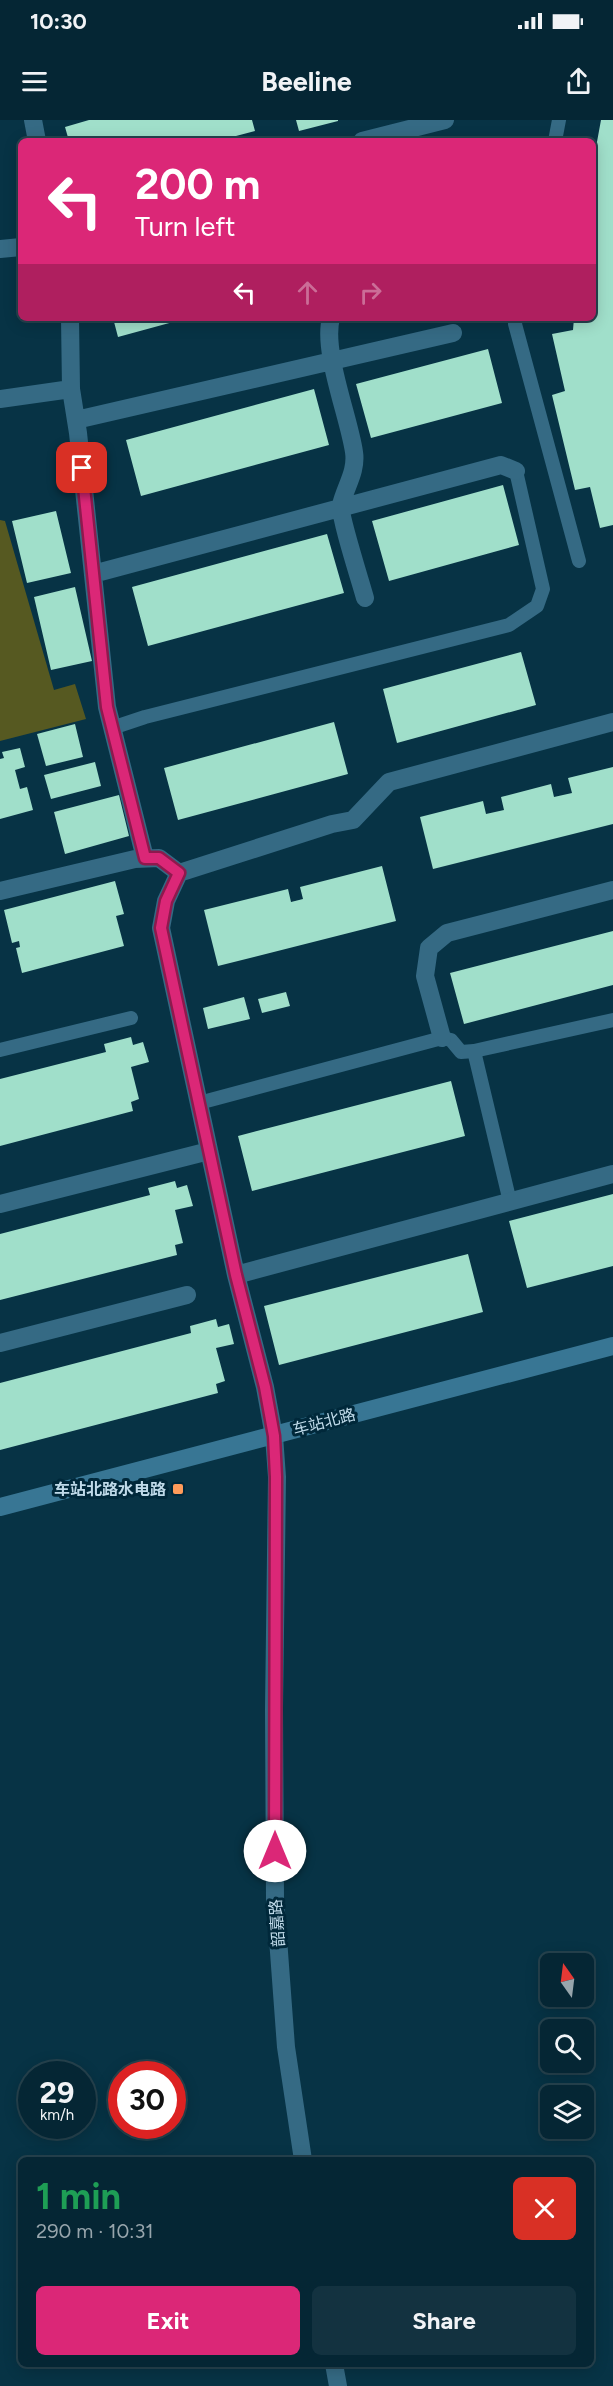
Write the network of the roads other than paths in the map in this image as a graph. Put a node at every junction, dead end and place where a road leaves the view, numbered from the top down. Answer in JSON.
{"nodes":[{"id":1,"x":33,"y":120,"type":"edge"},
{"id":2,"x":445,"y":120,"type":"edge"},
{"id":3,"x":559,"y":120,"type":"edge"},
{"id":4,"x":36,"y":138,"type":"edge"},
{"id":5,"x":374,"y":138,"type":"edge"},
{"id":6,"x":556,"y":138,"type":"edge"},
{"id":7,"x":18,"y":247,"type":"edge"},
{"id":8,"x":0,"y":249,"type":"edge"},
{"id":9,"x":70,"y":321,"type":"edge"},
{"id":10,"x":330,"y":321,"type":"edge"},
{"id":11,"x":516,"y":321,"type":"edge"},
{"id":12,"x":453,"y":333,"type":"dead end"},
{"id":13,"x":332,"y":361,"type":"junction"},
{"id":14,"x":71,"y":389,"type":"junction"},
{"id":15,"x":0,"y":399,"type":"edge"},
{"id":16,"x":76,"y":420,"type":"junction"},
{"id":17,"x":516,"y":471,"type":"joint"},
{"id":18,"x":341,"y":507,"type":"junction"},
{"id":19,"x":579,"y":561,"type":"dead end"},
{"id":20,"x":93,"y":574,"type":"junction"},
{"id":21,"x":365,"y":598,"type":"dead end"},
{"id":22,"x":613,"y":722,"type":"edge"},
{"id":23,"x":112,"y":728,"type":"junction"},
{"id":24,"x":145,"y":858,"type":"junction"},
{"id":25,"x":179,"y":873,"type":"junction"},
{"id":26,"x":613,"y":890,"type":"edge"},
{"id":27,"x":0,"y":891,"type":"edge"},
{"id":28,"x":131,"y":1017,"type":"dead end"},
{"id":29,"x":613,"y":1020,"type":"edge"},
{"id":30,"x":442,"y":1038,"type":"junction"},
{"id":31,"x":0,"y":1050,"type":"edge"},
{"id":32,"x":474,"y":1051,"type":"junction"},
{"id":33,"x":199,"y":1103,"type":"junction"},
{"id":34,"x":209,"y":1151,"type":"junction"},
{"id":35,"x":613,"y":1174,"type":"edge"},
{"id":36,"x":510,"y":1202,"type":"junction"},
{"id":37,"x":0,"y":1204,"type":"edge"},
{"id":38,"x":236,"y":1275,"type":"junction"},
{"id":39,"x":187,"y":1295,"type":"dead end"},
{"id":40,"x":0,"y":1343,"type":"edge"},
{"id":41,"x":613,"y":1346,"type":"edge"},
{"id":42,"x":274,"y":1436,"type":"junction"},
{"id":43,"x":0,"y":1507,"type":"edge"},
{"id":44,"x":303,"y":2157,"type":"edge"},
{"id":45,"x":335,"y":2367,"type":"edge"},
{"id":46,"x":338,"y":2386,"type":"edge"}],
"edges":[{"from":1,"to":4,"type":"street"},
{"from":2,"to":5,"type":"street"},
{"from":3,"to":6,"type":"lane"},
{"from":7,"to":8,"type":"street"},
{"from":9,"to":14,"type":"street"},
{"from":10,"to":13,"type":"street"},
{"from":11,"to":19,"type":"lane"},
{"from":12,"to":13,"type":"street"},
{"from":13,"to":16,"type":"street"},
{"from":13,"to":18,"type":"street"},
{"from":14,"to":15,"type":"street"},
{"from":14,"to":16,"type":"street"},
{"from":16,"to":20,"type":"street"},
{"from":17,"to":18,"type":"street"},
{"from":17,"to":23,"type":"lane"},
{"from":18,"to":20,"type":"street"},
{"from":18,"to":21,"type":"street"},
{"from":20,"to":23,"type":"street"},
{"from":22,"to":25,"type":"street"},
{"from":23,"to":24,"type":"street"},
{"from":24,"to":25,"type":"street"},
{"from":24,"to":27,"type":"street"},
{"from":25,"to":33,"type":"street","name":"韶嘉路"},
{"from":26,"to":30,"type":"street"},
{"from":28,"to":31,"type":"lane"},
{"from":29,"to":32,"type":"lane"},
{"from":30,"to":32,"type":"lane"},
{"from":30,"to":33,"type":"lane"},
{"from":32,"to":36,"type":"lane"},
{"from":33,"to":34,"type":"street","name":"韶嘉路"},
{"from":34,"to":37,"type":"street"},
{"from":34,"to":38,"type":"street","name":"韶嘉路"},
{"from":35,"to":36,"type":"street"},
{"from":36,"to":38,"type":"street"},
{"from":38,"to":42,"type":"street","name":"韶嘉路"},
{"from":39,"to":40,"type":"street"},
{"from":41,"to":42,"type":"street","name":"车站北路"},
{"from":42,"to":43,"type":"street","name":"车站北路"},
{"from":42,"to":44,"type":"street","name":"韶嘉路"},
{"from":45,"to":46,"type":"street"}]}
